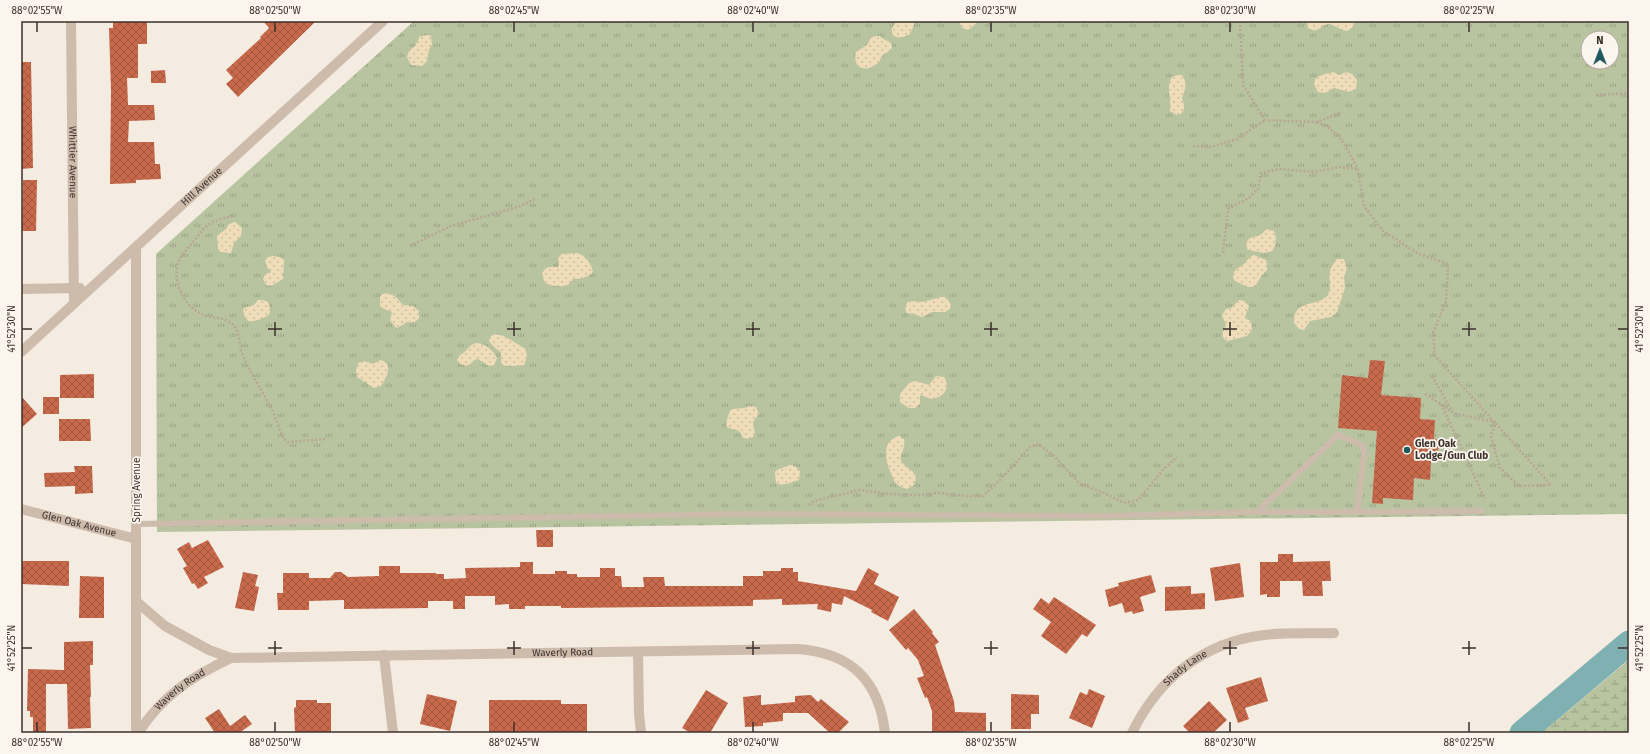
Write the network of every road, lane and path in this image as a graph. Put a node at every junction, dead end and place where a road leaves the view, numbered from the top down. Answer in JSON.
{"nodes":[{"id":1,"x":71,"y":21,"type":"edge"},
{"id":2,"x":383,"y":21,"type":"edge"},
{"id":3,"x":1240,"y":21,"type":"edge"},
{"id":4,"x":1629,"y":93,"type":"edge"},
{"id":5,"x":1596,"y":95,"type":"dead end"},
{"id":6,"x":1342,"y":112,"type":"dead end"},
{"id":7,"x":1265,"y":120,"type":"junction"},
{"id":8,"x":1317,"y":122,"type":"junction"},
{"id":9,"x":1193,"y":146,"type":"dead end"},
{"id":10,"x":1358,"y":169,"type":"junction"},
{"id":11,"x":535,"y":199,"type":"dead end"},
{"id":12,"x":233,"y":216,"type":"dead end"},
{"id":13,"x":410,"y":246,"type":"dead end"},
{"id":14,"x":136,"y":247,"type":"junction"},
{"id":15,"x":1223,"y":253,"type":"dead end"},
{"id":16,"x":74,"y":288,"type":"junction"},
{"id":17,"x":90,"y":288,"type":"junction"},
{"id":18,"x":21,"y":289,"type":"edge"},
{"id":19,"x":74,"y":303,"type":"junction"},
{"id":20,"x":21,"y":352,"type":"edge"},
{"id":21,"x":1432,"y":376,"type":"dead end"},
{"id":22,"x":1425,"y":394,"type":"dead end"},
{"id":23,"x":1440,"y":404,"type":"junction"},
{"id":24,"x":1452,"y":413,"type":"junction"},
{"id":25,"x":1495,"y":422,"type":"junction"},
{"id":26,"x":326,"y":439,"type":"dead end"},
{"id":27,"x":1177,"y":457,"type":"dead end"},
{"id":28,"x":1485,"y":499,"type":"dead end"},
{"id":29,"x":814,"y":501,"type":"dead end"},
{"id":30,"x":21,"y":509,"type":"edge"},
{"id":31,"x":1482,"y":511,"type":"dead end"},
{"id":32,"x":1256,"y":512,"type":"junction"},
{"id":33,"x":1357,"y":512,"type":"junction"},
{"id":34,"x":137,"y":524,"type":"junction"},
{"id":35,"x":136,"y":539,"type":"junction"},
{"id":36,"x":137,"y":602,"type":"junction"},
{"id":37,"x":1334,"y":633,"type":"dead end"},
{"id":38,"x":638,"y":653,"type":"junction"},
{"id":39,"x":384,"y":655,"type":"junction"},
{"id":40,"x":231,"y":658,"type":"junction"},
{"id":41,"x":137,"y":733,"type":"edge"},
{"id":42,"x":393,"y":733,"type":"edge"},
{"id":43,"x":641,"y":733,"type":"edge"},
{"id":44,"x":885,"y":733,"type":"edge"},
{"id":45,"x":1132,"y":733,"type":"edge"}],
"edges":[{"from":1,"to":16,"type":"street","name":"Whittier Avenue"},
{"from":2,"to":14,"type":"street","name":"Hill Avenue"},
{"from":3,"to":7,"type":"path"},
{"from":4,"to":5,"type":"path"},
{"from":6,"to":8,"type":"path"},
{"from":7,"to":8,"type":"path"},
{"from":7,"to":9,"type":"path"},
{"from":8,"to":10,"type":"path"},
{"from":10,"to":15,"type":"path"},
{"from":10,"to":25,"type":"path"},
{"from":11,"to":13,"type":"path"},
{"from":12,"to":26,"type":"path"},
{"from":14,"to":17,"type":"street","name":"Hill Avenue"},
{"from":14,"to":34,"type":"street","name":"Spring Avenue"},
{"from":16,"to":17,"type":"street"},
{"from":16,"to":18,"type":"street"},
{"from":16,"to":19,"type":"street","name":"Whittier Avenue"},
{"from":17,"to":19,"type":"street","name":"Hill Avenue"},
{"from":19,"to":20,"type":"street","name":"Hill Avenue"},
{"from":21,"to":24,"type":"path"},
{"from":22,"to":23,"type":"path"},
{"from":23,"to":24,"type":"path"},
{"from":23,"to":28,"type":"path"},
{"from":24,"to":25,"type":"path"},
{"from":25,"to":25,"type":"path"},
{"from":27,"to":29,"type":"path"},
{"from":30,"to":35,"type":"street","name":"Glen Oak Avenue"},
{"from":31,"to":33,"type":"lane"},
{"from":32,"to":33,"type":"lane"},
{"from":32,"to":33,"type":"lane"},
{"from":32,"to":34,"type":"lane"},
{"from":34,"to":35,"type":"street","name":"Spring Avenue"},
{"from":35,"to":36,"type":"street","name":"Spring Avenue"},
{"from":36,"to":40,"type":"street","name":"Waverly Road"},
{"from":36,"to":41,"type":"street","name":"Spring Avenue"},
{"from":37,"to":45,"type":"street","name":"Shady Lane"},
{"from":38,"to":39,"type":"street","name":"Waverly Road"},
{"from":38,"to":43,"type":"street"},
{"from":38,"to":44,"type":"street","name":"Waverly Road"},
{"from":39,"to":40,"type":"street","name":"Waverly Road"},
{"from":39,"to":42,"type":"street"},
{"from":40,"to":41,"type":"street","name":"Waverly Road"}]}
